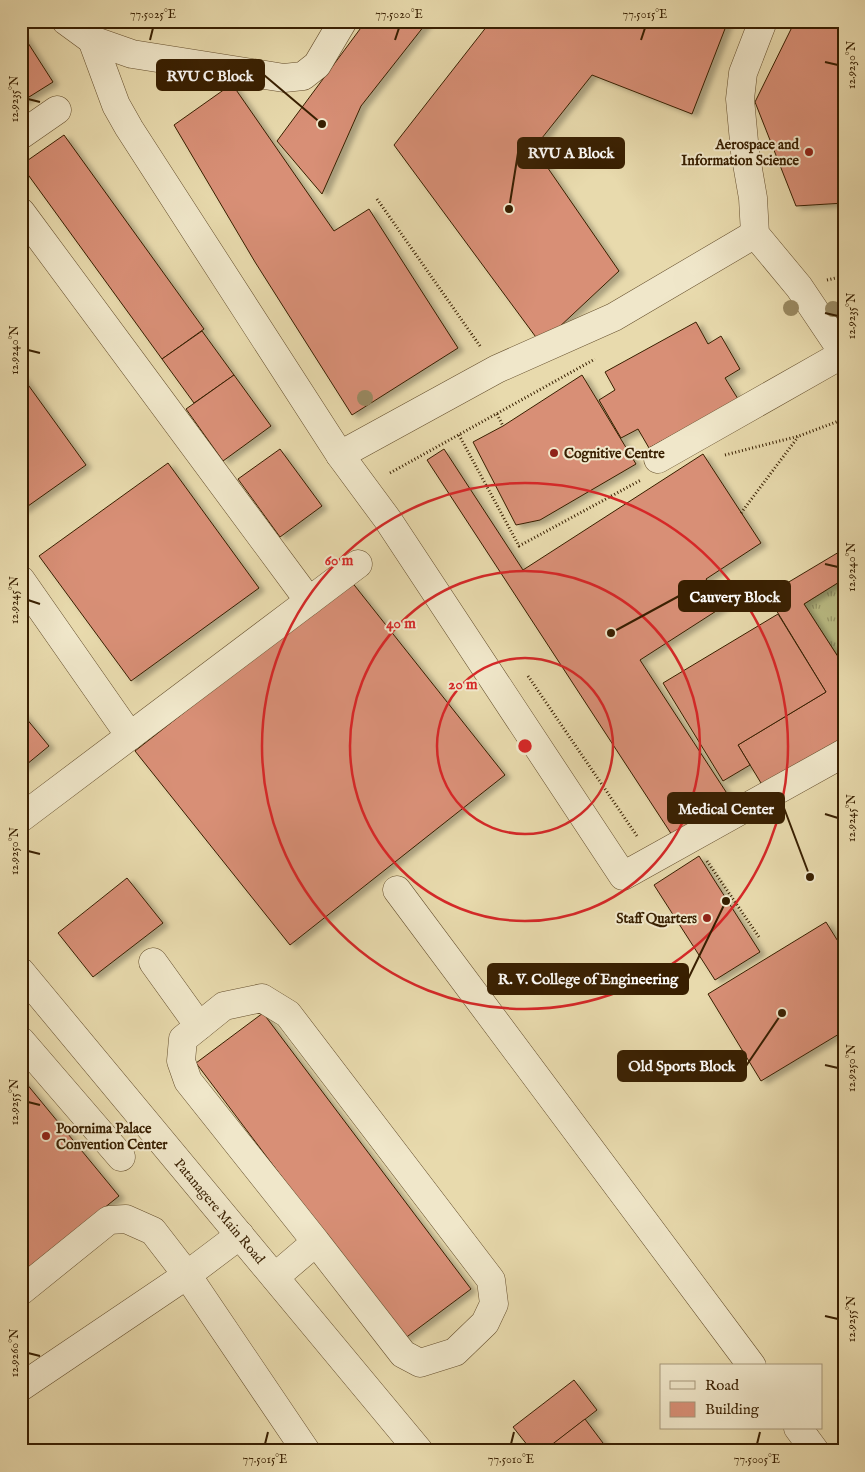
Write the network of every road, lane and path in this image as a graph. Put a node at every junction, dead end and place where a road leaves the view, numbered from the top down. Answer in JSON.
{"nodes":[{"id":1,"x":66,"y":21,"type":"edge"},
{"id":2,"x":343,"y":21,"type":"edge"},
{"id":3,"x":763,"y":21,"type":"edge"},
{"id":4,"x":92,"y":40,"type":"junction"},
{"id":5,"x":57,"y":110,"type":"dead end"},
{"id":6,"x":21,"y":135,"type":"edge"},
{"id":7,"x":377,"y":199,"type":"dead end"},
{"id":8,"x":21,"y":212,"type":"edge"},
{"id":9,"x":755,"y":234,"type":"junction"},
{"id":10,"x":844,"y":354,"type":"edge"},
{"id":11,"x":603,"y":355,"type":"dead end"},
{"id":12,"x":496,"y":369,"type":"junction"},
{"id":13,"x":497,"y":414,"type":"junction"},
{"id":14,"x":844,"y":419,"type":"edge"},
{"id":15,"x":503,"y":426,"type":"dead end"},
{"id":16,"x":459,"y":435,"type":"junction"},
{"id":17,"x":799,"y":436,"type":"junction"},
{"id":18,"x":721,"y":452,"type":"dead end"},
{"id":19,"x":340,"y":455,"type":"junction"},
{"id":20,"x":653,"y":468,"type":"joint"},
{"id":21,"x":390,"y":473,"type":"dead end"},
{"id":22,"x":741,"y":513,"type":"dead end"},
{"id":23,"x":358,"y":564,"type":"dead end"},
{"id":24,"x":21,"y":580,"type":"edge"},
{"id":25,"x":310,"y":601,"type":"junction"},
{"id":26,"x":130,"y":736,"type":"junction"},
{"id":27,"x":844,"y":753,"type":"edge"},
{"id":28,"x":21,"y":818,"type":"edge"},
{"id":29,"x":692,"y":838,"type":"junction"},
{"id":30,"x":397,"y":890,"type":"dead end"},
{"id":31,"x":759,"y":937,"type":"dead end"},
{"id":32,"x":153,"y":962,"type":"dead end"},
{"id":33,"x":21,"y":972,"type":"edge"},
{"id":34,"x":199,"y":1026,"type":"junction"},
{"id":35,"x":21,"y":1041,"type":"edge"},
{"id":36,"x":120,"y":1157,"type":"dead end"},
{"id":37,"x":240,"y":1235,"type":"junction"},
{"id":38,"x":316,"y":1242,"type":"junction"},
{"id":39,"x":187,"y":1276,"type":"junction"},
{"id":40,"x":275,"y":1278,"type":"junction"},
{"id":41,"x":21,"y":1291,"type":"edge"},
{"id":42,"x":751,"y":1364,"type":"edge"},
{"id":43,"x":21,"y":1386,"type":"edge"},
{"id":44,"x":799,"y":1430,"type":"edge"},
{"id":45,"x":306,"y":1451,"type":"edge"},
{"id":46,"x":418,"y":1451,"type":"edge"},
{"id":47,"x":815,"y":1451,"type":"edge"}],
"edges":[{"from":1,"to":4,"type":"street"},
{"from":2,"to":4,"type":"street"},
{"from":3,"to":9,"type":"street"},
{"from":4,"to":19,"type":"street"},
{"from":5,"to":6,"type":"street"},
{"from":7,"to":12,"type":"path"},
{"from":8,"to":25,"type":"street"},
{"from":9,"to":10,"type":"street"},
{"from":9,"to":12,"type":"street"},
{"from":10,"to":20,"type":"street"},
{"from":11,"to":13,"type":"path"},
{"from":12,"to":19,"type":"street"},
{"from":13,"to":15,"type":"path"},
{"from":13,"to":16,"type":"path"},
{"from":14,"to":17,"type":"path"},
{"from":16,"to":20,"type":"path"},
{"from":16,"to":21,"type":"path"},
{"from":17,"to":18,"type":"path"},
{"from":17,"to":22,"type":"path"},
{"from":19,"to":29,"type":"street"},
{"from":23,"to":25,"type":"street"},
{"from":24,"to":26,"type":"street"},
{"from":25,"to":26,"type":"street"},
{"from":26,"to":28,"type":"street"},
{"from":27,"to":29,"type":"street"},
{"from":29,"to":31,"type":"path"},
{"from":30,"to":42,"type":"street"},
{"from":32,"to":34,"type":"street"},
{"from":33,"to":37,"type":"street","name":"Patanagere Main Road"},
{"from":34,"to":38,"type":"street"},
{"from":34,"to":38,"type":"street"},
{"from":35,"to":36,"type":"street"},
{"from":37,"to":39,"type":"street"},
{"from":37,"to":40,"type":"street","name":"Patanagere Main Road"},
{"from":38,"to":40,"type":"street"},
{"from":39,"to":41,"type":"street"},
{"from":39,"to":43,"type":"street"},
{"from":39,"to":45,"type":"street"},
{"from":40,"to":46,"type":"street","name":"Patanagere Main Road"},
{"from":44,"to":47,"type":"street"}]}
